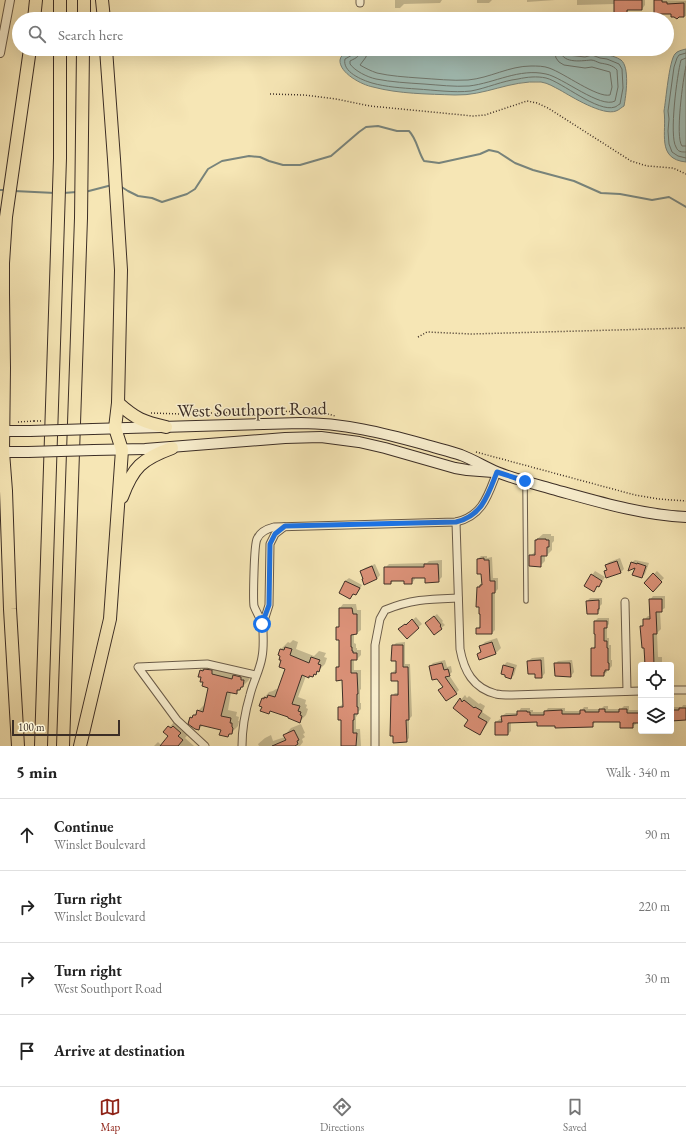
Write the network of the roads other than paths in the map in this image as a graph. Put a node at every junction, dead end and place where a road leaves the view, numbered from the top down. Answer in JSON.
{"nodes":[{"id":1,"x":10,"y":0,"type":"edge"},
{"id":2,"x":36,"y":0,"type":"edge"},
{"id":3,"x":60,"y":0,"type":"edge"},
{"id":4,"x":84,"y":0,"type":"edge"},
{"id":5,"x":102,"y":0,"type":"edge"},
{"id":6,"x":35,"y":12,"type":"edge"},
{"id":7,"x":60,"y":12,"type":"edge"},
{"id":8,"x":84,"y":12,"type":"edge"},
{"id":9,"x":103,"y":12,"type":"edge"},
{"id":10,"x":0,"y":53,"type":"edge"},
{"id":11,"x":29,"y":56,"type":"edge"},
{"id":12,"x":60,"y":56,"type":"edge"},
{"id":13,"x":83,"y":56,"type":"edge"},
{"id":14,"x":107,"y":56,"type":"edge"},
{"id":15,"x":4,"y":368,"type":"junction"},
{"id":16,"x":0,"y":386,"type":"edge"},
{"id":17,"x":118,"y":403,"type":"junction"},
{"id":18,"x":115,"y":428,"type":"junction"},
{"id":19,"x":166,"y":428,"type":"junction"},
{"id":20,"x":1,"y":431,"type":"edge"},
{"id":21,"x":172,"y":448,"type":"junction"},
{"id":22,"x":122,"y":450,"type":"junction"},
{"id":23,"x":1,"y":452,"type":"edge"},
{"id":24,"x":497,"y":472,"type":"junction"},
{"id":25,"x":525,"y":481,"type":"junction"},
{"id":26,"x":0,"y":482,"type":"edge"},
{"id":27,"x":6,"y":503,"type":"junction"},
{"id":28,"x":117,"y":516,"type":"junction"},
{"id":29,"x":686,"y":517,"type":"edge"},
{"id":30,"x":456,"y":522,"type":"junction"},
{"id":31,"x":285,"y":526,"type":"junction"},
{"id":32,"x":458,"y":598,"type":"junction"},
{"id":33,"x":526,"y":601,"type":"dead end"},
{"id":34,"x":626,"y":602,"type":"dead end"},
{"id":35,"x":262,"y":624,"type":"junction"},
{"id":36,"x":256,"y":675,"type":"junction"},
{"id":37,"x":674,"y":690,"type":"edge"},
{"id":38,"x":686,"y":690,"type":"edge"},
{"id":39,"x":627,"y":691,"type":"junction"},
{"id":40,"x":638,"y":691,"type":"edge"},
{"id":41,"x":18,"y":746,"type":"edge"},
{"id":42,"x":41,"y":746,"type":"edge"},
{"id":43,"x":63,"y":746,"type":"edge"},
{"id":44,"x":80,"y":746,"type":"edge"},
{"id":45,"x":206,"y":746,"type":"edge"},
{"id":46,"x":242,"y":746,"type":"edge"},
{"id":47,"x":375,"y":746,"type":"edge"}],
"edges":[{"from":1,"to":10,"type":"street"},
{"from":2,"to":6,"type":"highway"},
{"from":3,"to":7,"type":"highway"},
{"from":4,"to":8,"type":"highway"},
{"from":5,"to":9,"type":"highway"},
{"from":11,"to":15,"type":"highway"},
{"from":12,"to":42,"type":"highway"},
{"from":13,"to":43,"type":"highway"},
{"from":14,"to":17,"type":"highway"},
{"from":15,"to":16,"type":"highway"},
{"from":15,"to":20,"type":"highway"},
{"from":17,"to":18,"type":"highway"},
{"from":17,"to":19,"type":"highway"},
{"from":18,"to":19,"type":"main road","name":"West Southport Road"},
{"from":18,"to":20,"type":"main road","name":"West Southport Road","bridge":true},
{"from":18,"to":22,"type":"highway"},
{"from":19,"to":24,"type":"main road","name":"West Southport Road"},
{"from":20,"to":23,"type":"highway"},
{"from":21,"to":22,"type":"main road","name":"West Southport Road"},
{"from":21,"to":24,"type":"main road","name":"West Southport Road"},
{"from":21,"to":28,"type":"highway"},
{"from":22,"to":23,"type":"main road","name":"West Southport Road","bridge":true},
{"from":22,"to":28,"type":"highway"},
{"from":23,"to":27,"type":"highway"},
{"from":24,"to":25,"type":"main road","name":"West Southport Road"},
{"from":24,"to":30,"type":"street"},
{"from":25,"to":29,"type":"main road","name":"West Southport Road"},
{"from":25,"to":33,"type":"lane"},
{"from":26,"to":27,"type":"highway"},
{"from":27,"to":41,"type":"highway"},
{"from":28,"to":44,"type":"highway"},
{"from":30,"to":31,"type":"street"},
{"from":30,"to":32,"type":"street"},
{"from":31,"to":35,"type":"street"},
{"from":31,"to":35,"type":"street"},
{"from":32,"to":39,"type":"street"},
{"from":32,"to":47,"type":"street"},
{"from":34,"to":39,"type":"street"},
{"from":35,"to":36,"type":"street"},
{"from":36,"to":45,"type":"street"},
{"from":36,"to":46,"type":"street"},
{"from":37,"to":38,"type":"street"},
{"from":39,"to":40,"type":"street"}]}
